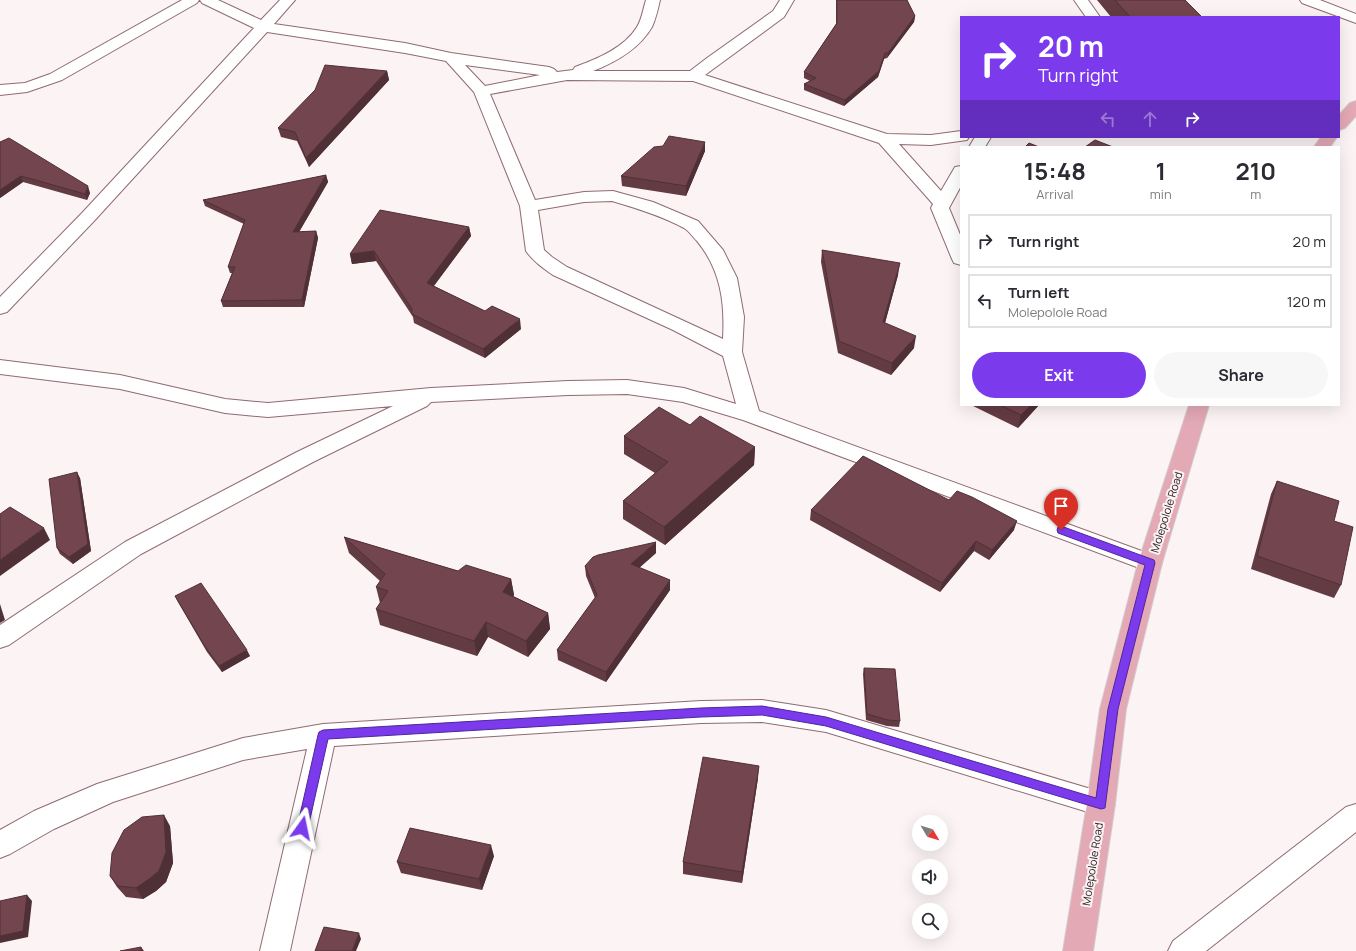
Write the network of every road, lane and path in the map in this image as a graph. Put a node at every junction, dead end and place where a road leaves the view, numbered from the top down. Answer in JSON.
{"nodes":[{"id":1,"x":192,"y":0,"type":"edge"},
{"id":2,"x":207,"y":0,"type":"edge"},
{"id":3,"x":288,"y":0,"type":"edge"},
{"id":4,"x":653,"y":0,"type":"edge"},
{"id":5,"x":787,"y":0,"type":"edge"},
{"id":6,"x":1081,"y":0,"type":"edge"},
{"id":7,"x":1307,"y":0,"type":"edge"},
{"id":8,"x":1092,"y":16,"type":"edge"},
{"id":9,"x":1356,"y":19,"type":"edge"},
{"id":10,"x":263,"y":27,"type":"junction"},
{"id":11,"x":451,"y":58,"type":"junction"},
{"id":12,"x":567,"y":75,"type":"junction"},
{"id":13,"x":694,"y":76,"type":"junction"},
{"id":14,"x":0,"y":90,"type":"edge"},
{"id":15,"x":480,"y":91,"type":"junction"},
{"id":16,"x":1356,"y":106,"type":"edge"},
{"id":17,"x":1340,"y":124,"type":"edge"},
{"id":18,"x":960,"y":136,"type":"edge"},
{"id":19,"x":885,"y":139,"type":"junction"},
{"id":20,"x":960,"y":173,"type":"edge"},
{"id":21,"x":942,"y":203,"type":"junction"},
{"id":22,"x":529,"y":206,"type":"junction"},
{"id":23,"x":960,"y":257,"type":"edge"},
{"id":24,"x":0,"y":308,"type":"edge"},
{"id":25,"x":732,"y":352,"type":"junction"},
{"id":26,"x":0,"y":367,"type":"edge"},
{"id":27,"x":431,"y":395,"type":"junction"},
{"id":28,"x":1200,"y":406,"type":"edge"},
{"id":29,"x":750,"y":415,"type":"junction"},
{"id":30,"x":1150,"y":563,"type":"junction"},
{"id":31,"x":0,"y":638,"type":"edge"},
{"id":32,"x":323,"y":735,"type":"junction"},
{"id":33,"x":1101,"y":804,"type":"junction"},
{"id":34,"x":1356,"y":816,"type":"edge"},
{"id":35,"x":0,"y":845,"type":"edge"},
{"id":36,"x":275,"y":951,"type":"edge"},
{"id":37,"x":1078,"y":951,"type":"edge"},
{"id":38,"x":1183,"y":951,"type":"edge"}],
"edges":[{"from":1,"to":14,"type":"street"},
{"from":2,"to":10,"type":"street"},
{"from":3,"to":10,"type":"street"},
{"from":4,"to":12,"type":"street"},
{"from":5,"to":13,"type":"street"},
{"from":6,"to":8,"type":"street"},
{"from":7,"to":9,"type":"street"},
{"from":10,"to":11,"type":"street"},
{"from":10,"to":24,"type":"street"},
{"from":11,"to":12,"type":"street"},
{"from":11,"to":15,"type":"street"},
{"from":12,"to":13,"type":"street"},
{"from":12,"to":15,"type":"street"},
{"from":13,"to":19,"type":"street"},
{"from":15,"to":22,"type":"street"},
{"from":16,"to":17,"type":"main road"},
{"from":18,"to":19,"type":"street"},
{"from":19,"to":21,"type":"street"},
{"from":20,"to":21,"type":"street"},
{"from":21,"to":23,"type":"street"},
{"from":22,"to":25,"type":"street"},
{"from":22,"to":25,"type":"street"},
{"from":25,"to":29,"type":"street"},
{"from":26,"to":27,"type":"street"},
{"from":27,"to":29,"type":"street"},
{"from":27,"to":31,"type":"street"},
{"from":28,"to":30,"type":"main road","name":"Molepolole Road"},
{"from":29,"to":30,"type":"street"},
{"from":30,"to":33,"type":"main road","name":"Molepolole Road"},
{"from":32,"to":33,"type":"street"},
{"from":32,"to":35,"type":"street"},
{"from":32,"to":36,"type":"street"},
{"from":33,"to":37,"type":"main road","name":"Molepolole Road"},
{"from":34,"to":38,"type":"street"}]}
